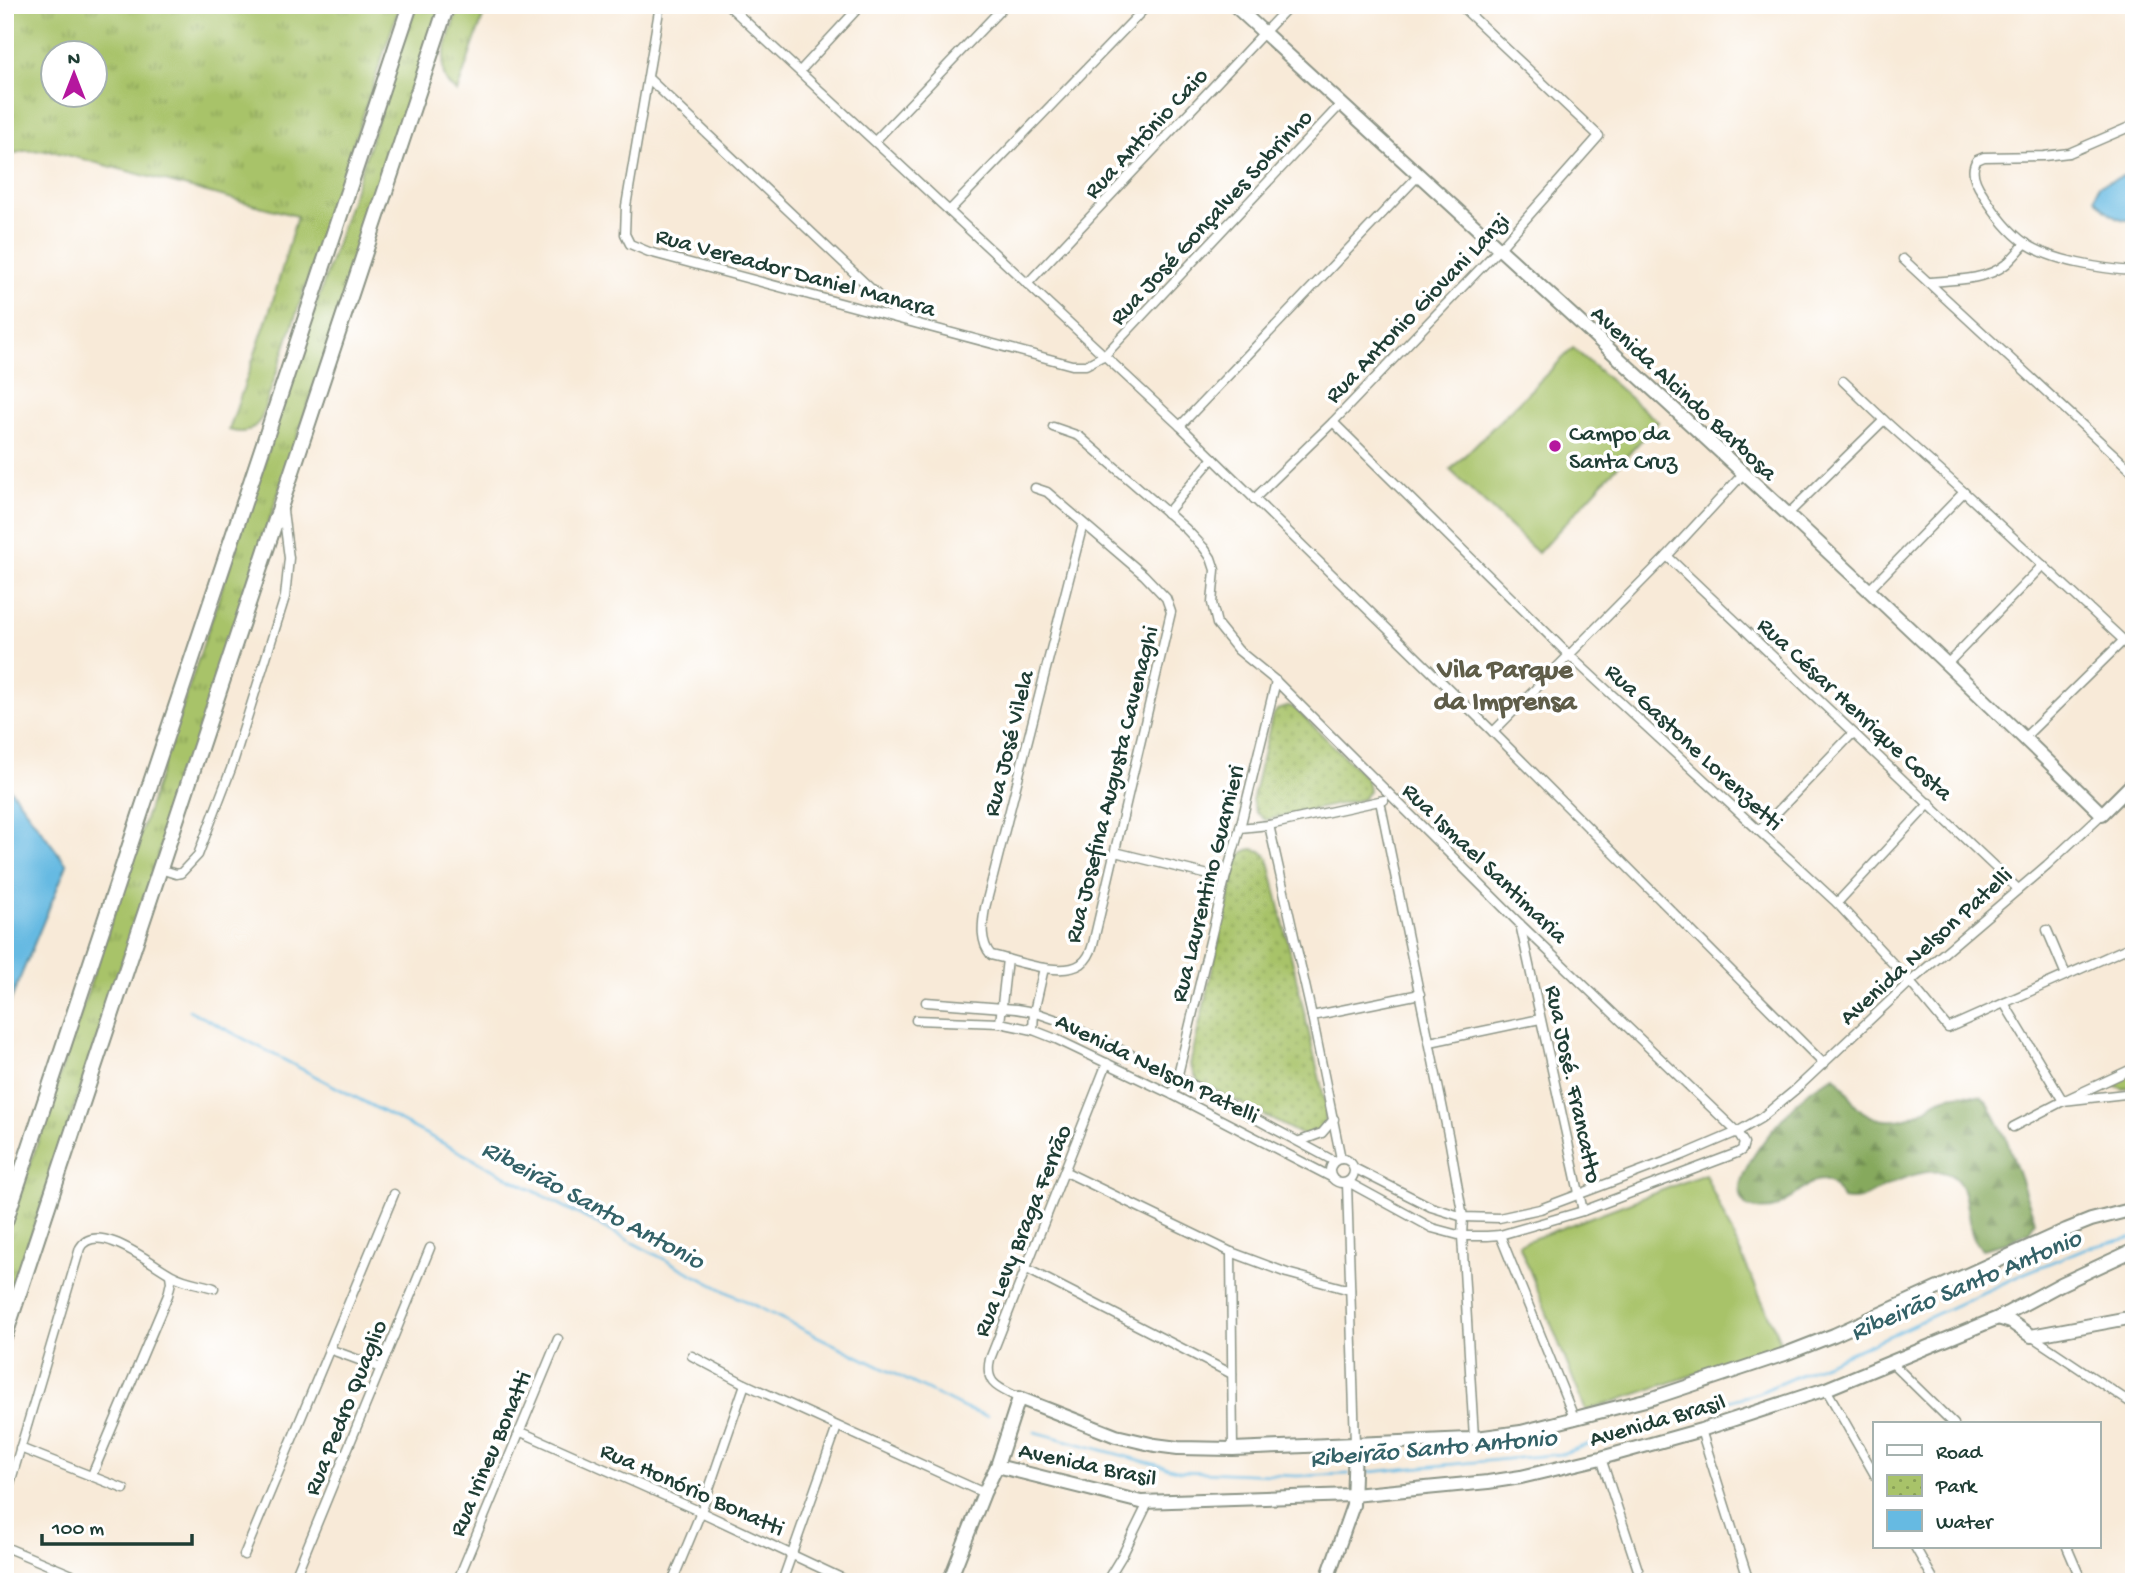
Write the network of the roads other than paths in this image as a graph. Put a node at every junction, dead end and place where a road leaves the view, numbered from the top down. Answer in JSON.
{"nodes":[{"id":1,"x":410,"y":5,"type":"edge"},
{"id":2,"x":447,"y":5,"type":"edge"},
{"id":3,"x":660,"y":5,"type":"edge"},
{"id":4,"x":728,"y":5,"type":"edge"},
{"id":5,"x":861,"y":5,"type":"edge"},
{"id":6,"x":1005,"y":5,"type":"edge"},
{"id":7,"x":1148,"y":5,"type":"edge"},
{"id":8,"x":1234,"y":5,"type":"edge"},
{"id":9,"x":1290,"y":5,"type":"edge"},
{"id":10,"x":1460,"y":5,"type":"edge"},
{"id":11,"x":1264,"y":33,"type":"junction"},
{"id":12,"x":800,"y":71,"type":"junction"},
{"id":13,"x":648,"y":78,"type":"junction"},
{"id":14,"x":1342,"y":103,"type":"junction"},
{"id":15,"x":2134,"y":125,"type":"edge"},
{"id":16,"x":876,"y":141,"type":"junction"},
{"id":17,"x":1419,"y":175,"type":"junction"},
{"id":18,"x":949,"y":211,"type":"junction"},
{"id":19,"x":2026,"y":243,"type":"junction"},
{"id":20,"x":1500,"y":248,"type":"junction"},
{"id":21,"x":1903,"y":259,"type":"dead end"},
{"id":22,"x":2134,"y":271,"type":"edge"},
{"id":23,"x":1928,"y":282,"type":"junction"},
{"id":24,"x":1027,"y":285,"type":"junction"},
{"id":25,"x":903,"y":319,"type":"junction"},
{"id":26,"x":1105,"y":355,"type":"junction"},
{"id":27,"x":1843,"y":381,"type":"dead end"},
{"id":28,"x":1884,"y":421,"type":"junction"},
{"id":29,"x":1333,"y":422,"type":"junction"},
{"id":30,"x":1180,"y":426,"type":"junction"},
{"id":31,"x":1053,"y":427,"type":"dead end"},
{"id":32,"x":1213,"y":458,"type":"junction"},
{"id":33,"x":2134,"y":473,"type":"edge"},
{"id":34,"x":1743,"y":474,"type":"junction"},
{"id":35,"x":1035,"y":488,"type":"dead end"},
{"id":36,"x":1964,"y":492,"type":"junction"},
{"id":37,"x":1254,"y":499,"type":"junction"},
{"id":38,"x":282,"y":504,"type":"junction"},
{"id":39,"x":1167,"y":513,"type":"junction"},
{"id":40,"x":1787,"y":515,"type":"junction"},
{"id":41,"x":1083,"y":524,"type":"junction"},
{"id":42,"x":1667,"y":556,"type":"junction"},
{"id":43,"x":2043,"y":565,"type":"junction"},
{"id":44,"x":1868,"y":591,"type":"junction"},
{"id":45,"x":2124,"y":640,"type":"junction"},
{"id":46,"x":2134,"y":650,"type":"edge"},
{"id":47,"x":1569,"y":656,"type":"junction"},
{"id":48,"x":1947,"y":664,"type":"junction"},
{"id":49,"x":1276,"y":681,"type":"junction"},
{"id":50,"x":1493,"y":732,"type":"junction"},
{"id":51,"x":1853,"y":733,"type":"junction"},
{"id":52,"x":2025,"y":738,"type":"junction"},
{"id":53,"x":2134,"y":782,"type":"edge"},
{"id":54,"x":1393,"y":798,"type":"junction"},
{"id":55,"x":1380,"y":802,"type":"junction"},
{"id":56,"x":1930,"y":803,"type":"junction"},
{"id":57,"x":2102,"y":814,"type":"junction"},
{"id":58,"x":1269,"y":825,"type":"junction"},
{"id":59,"x":1240,"y":828,"type":"junction"},
{"id":60,"x":1759,"y":831,"type":"junction"},
{"id":61,"x":1115,"y":852,"type":"junction"},
{"id":62,"x":160,"y":869,"type":"junction"},
{"id":63,"x":1225,"y":879,"type":"junction"},
{"id":64,"x":2018,"y":889,"type":"junction"},
{"id":65,"x":1837,"y":903,"type":"junction"},
{"id":66,"x":1520,"y":924,"type":"junction"},
{"id":67,"x":2047,"y":930,"type":"dead end"},
{"id":68,"x":2134,"y":945,"type":"edge"},
{"id":69,"x":1007,"y":959,"type":"junction"},
{"id":70,"x":1044,"y":968,"type":"junction"},
{"id":71,"x":2066,"y":975,"type":"junction"},
{"id":72,"x":1910,"y":982,"type":"junction"},
{"id":73,"x":1420,"y":994,"type":"junction"},
{"id":74,"x":926,"y":1002,"type":"dead end"},
{"id":75,"x":2004,"y":1003,"type":"junction"},
{"id":76,"x":1001,"y":1008,"type":"junction"},
{"id":77,"x":1034,"y":1012,"type":"junction"},
{"id":78,"x":1312,"y":1016,"type":"junction"},
{"id":79,"x":1540,"y":1019,"type":"junction"},
{"id":80,"x":916,"y":1020,"type":"dead end"},
{"id":81,"x":1000,"y":1023,"type":"junction"},
{"id":82,"x":1033,"y":1030,"type":"junction"},
{"id":83,"x":1430,"y":1042,"type":"junction"},
{"id":84,"x":1107,"y":1063,"type":"junction"},
{"id":85,"x":1824,"y":1064,"type":"junction"},
{"id":86,"x":2134,"y":1068,"type":"edge"},
{"id":87,"x":1178,"y":1077,"type":"junction"},
{"id":88,"x":2134,"y":1093,"type":"edge"},
{"id":89,"x":1173,"y":1095,"type":"junction"},
{"id":90,"x":2063,"y":1101,"type":"junction"},
{"id":91,"x":1334,"y":1119,"type":"junction"},
{"id":92,"x":2013,"y":1127,"type":"dead end"},
{"id":93,"x":1737,"y":1132,"type":"junction"},
{"id":94,"x":1300,"y":1141,"type":"junction"},
{"id":95,"x":1338,"y":1160,"type":"junction"},
{"id":96,"x":1354,"y":1168,"type":"junction"},
{"id":97,"x":1066,"y":1172,"type":"junction"},
{"id":98,"x":1331,"y":1177,"type":"junction"},
{"id":99,"x":1348,"y":1182,"type":"junction"},
{"id":100,"x":394,"y":1194,"type":"dead end"},
{"id":101,"x":1580,"y":1194,"type":"junction"},
{"id":102,"x":2134,"y":1209,"type":"edge"},
{"id":103,"x":1583,"y":1211,"type":"junction"},
{"id":104,"x":1463,"y":1217,"type":"junction"},
{"id":105,"x":5,"y":1222,"type":"edge"},
{"id":106,"x":1500,"y":1235,"type":"junction"},
{"id":107,"x":1462,"y":1236,"type":"junction"},
{"id":108,"x":430,"y":1248,"type":"dead end"},
{"id":109,"x":2134,"y":1250,"type":"edge"},
{"id":110,"x":1231,"y":1252,"type":"junction"},
{"id":111,"x":1024,"y":1268,"type":"junction"},
{"id":112,"x":170,"y":1275,"type":"junction"},
{"id":113,"x":214,"y":1288,"type":"dead end"},
{"id":114,"x":1350,"y":1290,"type":"junction"},
{"id":115,"x":2134,"y":1317,"type":"edge"},
{"id":116,"x":1998,"y":1318,"type":"junction"},
{"id":117,"x":5,"y":1335,"type":"edge"},
{"id":118,"x":2031,"y":1336,"type":"junction"},
{"id":119,"x":558,"y":1339,"type":"dead end"},
{"id":120,"x":329,"y":1349,"type":"junction"},
{"id":121,"x":692,"y":1356,"type":"dead end"},
{"id":122,"x":1891,"y":1362,"type":"junction"},
{"id":123,"x":381,"y":1368,"type":"junction"},
{"id":124,"x":1233,"y":1374,"type":"junction"},
{"id":125,"x":745,"y":1384,"type":"junction"},
{"id":126,"x":1826,"y":1389,"type":"junction"},
{"id":127,"x":1019,"y":1398,"type":"junction"},
{"id":128,"x":2134,"y":1405,"type":"edge"},
{"id":129,"x":1575,"y":1420,"type":"junction"},
{"id":130,"x":1952,"y":1422,"type":"edge"},
{"id":131,"x":836,"y":1427,"type":"junction"},
{"id":132,"x":1700,"y":1430,"type":"junction"},
{"id":133,"x":519,"y":1431,"type":"junction"},
{"id":134,"x":1475,"y":1438,"type":"junction"},
{"id":135,"x":1355,"y":1447,"type":"junction"},
{"id":136,"x":20,"y":1448,"type":"junction"},
{"id":137,"x":1233,"y":1449,"type":"junction"},
{"id":138,"x":1601,"y":1458,"type":"junction"},
{"id":139,"x":997,"y":1466,"type":"junction"},
{"id":140,"x":1873,"y":1471,"type":"edge"},
{"id":141,"x":92,"y":1475,"type":"junction"},
{"id":142,"x":124,"y":1489,"type":"dead end"},
{"id":143,"x":1354,"y":1490,"type":"junction"},
{"id":144,"x":984,"y":1493,"type":"junction"},
{"id":145,"x":5,"y":1500,"type":"edge"},
{"id":146,"x":1149,"y":1502,"type":"junction"},
{"id":147,"x":701,"y":1512,"type":"junction"},
{"id":148,"x":5,"y":1547,"type":"edge"},
{"id":149,"x":1916,"y":1548,"type":"edge"},
{"id":150,"x":2067,"y":1548,"type":"edge"},
{"id":151,"x":793,"y":1554,"type":"junction"},
{"id":152,"x":244,"y":1555,"type":"dead end"},
{"id":153,"x":89,"y":1582,"type":"edge"},
{"id":154,"x":293,"y":1582,"type":"edge"},
{"id":155,"x":457,"y":1582,"type":"edge"},
{"id":156,"x":673,"y":1582,"type":"edge"},
{"id":157,"x":782,"y":1582,"type":"edge"},
{"id":158,"x":850,"y":1582,"type":"edge"},
{"id":159,"x":950,"y":1582,"type":"edge"},
{"id":160,"x":1106,"y":1582,"type":"edge"},
{"id":161,"x":1326,"y":1582,"type":"edge"},
{"id":162,"x":1642,"y":1582,"type":"edge"},
{"id":163,"x":1749,"y":1582,"type":"edge"},
{"id":164,"x":1935,"y":1582,"type":"edge"},
{"id":165,"x":2082,"y":1582,"type":"edge"}],
"edges":[{"from":1,"to":105,"type":"highway"},
{"from":2,"to":38,"type":"highway"},
{"from":3,"to":13,"type":"street","name":"Rua Vereador Daniel Manara"},
{"from":4,"to":12,"type":"street"},
{"from":5,"to":12,"type":"street"},
{"from":6,"to":16,"type":"street"},
{"from":7,"to":18,"type":"street"},
{"from":8,"to":11,"type":"main road","name":"Avenida Alcindo Barbosa"},
{"from":9,"to":11,"type":"street","name":"Rua Antônio Caio"},
{"from":10,"to":20,"type":"street","name":"Rua Antonio Giovani Lanzi"},
{"from":11,"to":14,"type":"main road","name":"Avenida Alcindo Barbosa"},
{"from":11,"to":24,"type":"street","name":"Rua Antônio Caio"},
{"from":12,"to":16,"type":"street"},
{"from":13,"to":25,"type":"street"},
{"from":13,"to":25,"type":"street","name":"Rua Vereador Daniel Manara"},
{"from":14,"to":17,"type":"main road","name":"Avenida Alcindo Barbosa"},
{"from":14,"to":26,"type":"street","name":"Rua José Gonçalves Sobrinho"},
{"from":15,"to":19,"type":"street"},
{"from":16,"to":18,"type":"street"},
{"from":17,"to":20,"type":"main road","name":"Avenida Alcindo Barbosa"},
{"from":17,"to":30,"type":"street"},
{"from":18,"to":24,"type":"street"},
{"from":19,"to":22,"type":"street"},
{"from":19,"to":23,"type":"street"},
{"from":20,"to":29,"type":"street","name":"Rua Antonio Giovani Lanzi"},
{"from":20,"to":34,"type":"main road","name":"Avenida Alcindo Barbosa"},
{"from":21,"to":23,"type":"street"},
{"from":23,"to":33,"type":"street"},
{"from":24,"to":26,"type":"street"},
{"from":25,"to":26,"type":"street","name":"Rua Vereador Daniel Manara"},
{"from":26,"to":30,"type":"street"},
{"from":27,"to":28,"type":"street"},
{"from":28,"to":36,"type":"street"},
{"from":28,"to":40,"type":"street"},
{"from":29,"to":37,"type":"street","name":"Rua Antonio Giovani Lanzi"},
{"from":29,"to":47,"type":"street","name":"Rua Gastone Lorenzetti"},
{"from":30,"to":32,"type":"street"},
{"from":31,"to":39,"type":"street"},
{"from":32,"to":37,"type":"street"},
{"from":32,"to":39,"type":"street"},
{"from":34,"to":40,"type":"main road","name":"Avenida Alcindo Barbosa"},
{"from":34,"to":42,"type":"street"},
{"from":35,"to":41,"type":"street"},
{"from":36,"to":43,"type":"street"},
{"from":36,"to":44,"type":"street"},
{"from":37,"to":50,"type":"street"},
{"from":38,"to":62,"type":"highway"},
{"from":38,"to":62,"type":"street"},
{"from":39,"to":49,"type":"street","name":"Rua Ismael Santimaria"},
{"from":40,"to":44,"type":"main road","name":"Avenida Alcindo Barbosa"},
{"from":41,"to":61,"type":"street","name":"Rua Josefina Augusta Cavenaghi"},
{"from":41,"to":69,"type":"street","name":"Rua José Vilela"},
{"from":42,"to":47,"type":"street"},
{"from":42,"to":51,"type":"street","name":"Rua César Henrique Costa"},
{"from":43,"to":45,"type":"street"},
{"from":43,"to":48,"type":"street"},
{"from":44,"to":48,"type":"main road","name":"Avenida Alcindo Barbosa"},
{"from":45,"to":46,"type":"street"},
{"from":45,"to":52,"type":"street"},
{"from":47,"to":50,"type":"street"},
{"from":47,"to":60,"type":"street","name":"Rua Gastone Lorenzetti"},
{"from":48,"to":52,"type":"main road","name":"Avenida Alcindo Barbosa"},
{"from":49,"to":54,"type":"street","name":"Rua Ismael Santimaria"},
{"from":49,"to":59,"type":"street","name":"Rua Laurentino Guarnieri"},
{"from":50,"to":85,"type":"street"},
{"from":51,"to":56,"type":"street","name":"Rua César Henrique Costa"},
{"from":51,"to":60,"type":"street"},
{"from":52,"to":57,"type":"main road","name":"Avenida Alcindo Barbosa"},
{"from":53,"to":57,"type":"main road","name":"Avenida Nelson Patelli"},
{"from":54,"to":55,"type":"street"},
{"from":54,"to":66,"type":"street","name":"Rua Ismael Santimaria"},
{"from":55,"to":58,"type":"street"},
{"from":55,"to":73,"type":"street"},
{"from":56,"to":64,"type":"street","name":"Rua César Henrique Costa"},
{"from":56,"to":65,"type":"street"},
{"from":57,"to":64,"type":"street","name":"Avenida Nelson Patelli"},
{"from":58,"to":59,"type":"street"},
{"from":58,"to":78,"type":"street"},
{"from":59,"to":63,"type":"street","name":"Rua Laurentino Guarnieri"},
{"from":60,"to":65,"type":"street","name":"Rua Gastone Lorenzetti"},
{"from":61,"to":63,"type":"street"},
{"from":61,"to":70,"type":"street","name":"Rua Josefina Augusta Cavenaghi"},
{"from":62,"to":117,"type":"highway"},
{"from":63,"to":87,"type":"street","name":"Rua Laurentino Guarnieri"},
{"from":64,"to":72,"type":"street","name":"Avenida Nelson Patelli"},
{"from":65,"to":72,"type":"street","name":"Rua Gastone Lorenzetti"},
{"from":66,"to":79,"type":"street","name":"Rua José. Francatto"},
{"from":66,"to":93,"type":"street","name":"Rua Ismael Santimaria"},
{"from":67,"to":71,"type":"street"},
{"from":68,"to":71,"type":"street"},
{"from":69,"to":70,"type":"street","name":"Rua Josefina Augusta Cavenaghi"},
{"from":69,"to":76,"type":"street"},
{"from":70,"to":77,"type":"street"},
{"from":71,"to":75,"type":"street"},
{"from":72,"to":75,"type":"street","name":"Rua Gastone Lorenzetti"},
{"from":72,"to":85,"type":"street","name":"Avenida Nelson Patelli"},
{"from":73,"to":78,"type":"street"},
{"from":73,"to":83,"type":"street"},
{"from":74,"to":76,"type":"street","name":"Avenida Nelson Patelli"},
{"from":75,"to":90,"type":"street"},
{"from":76,"to":77,"type":"street","name":"Avenida Nelson Patelli"},
{"from":76,"to":81,"type":"street"},
{"from":77,"to":82,"type":"street"},
{"from":77,"to":87,"type":"street","name":"Avenida Nelson Patelli"},
{"from":78,"to":91,"type":"street"},
{"from":79,"to":83,"type":"street"},
{"from":79,"to":101,"type":"street","name":"Rua José. Francatto"},
{"from":80,"to":81,"type":"street","name":"Avenida Nelson Patelli"},
{"from":81,"to":82,"type":"street","name":"Avenida Nelson Patelli"},
{"from":82,"to":84,"type":"street","name":"Avenida Nelson Patelli"},
{"from":83,"to":104,"type":"street"},
{"from":84,"to":89,"type":"street","name":"Avenida Nelson Patelli"},
{"from":84,"to":97,"type":"street","name":"Rua Levy Braga Ferrão"},
{"from":85,"to":93,"type":"street","name":"Avenida Nelson Patelli"},
{"from":86,"to":90,"type":"street"},
{"from":87,"to":89,"type":"street","name":"Rua Laurentino Guarnieri"},
{"from":87,"to":94,"type":"street","name":"Avenida Nelson Patelli"},
{"from":88,"to":90,"type":"street"},
{"from":89,"to":98,"type":"street","name":"Avenida Nelson Patelli"},
{"from":90,"to":92,"type":"street"},
{"from":91,"to":94,"type":"street"},
{"from":91,"to":95,"type":"street"},
{"from":93,"to":101,"type":"street","name":"Avenida Nelson Patelli"},
{"from":93,"to":103,"type":"street"},
{"from":94,"to":95,"type":"street","name":"Avenida Nelson Patelli"},
{"from":95,"to":96,"type":"street"},
{"from":95,"to":98,"type":"street"},
{"from":96,"to":99,"type":"street"},
{"from":96,"to":104,"type":"street","name":"Avenida Nelson Patelli"},
{"from":97,"to":110,"type":"street"},
{"from":97,"to":111,"type":"street","name":"Rua Levy Braga Ferrão"},
{"from":98,"to":99,"type":"street"},
{"from":99,"to":107,"type":"street"},
{"from":99,"to":114,"type":"street"},
{"from":100,"to":120,"type":"street"},
{"from":101,"to":103,"type":"street","name":"Rua José. Francatto"},
{"from":101,"to":104,"type":"street","name":"Avenida Nelson Patelli"},
{"from":102,"to":129,"type":"main road","name":"Avenida Brasil"},
{"from":103,"to":106,"type":"street"},
{"from":104,"to":107,"type":"street"},
{"from":106,"to":107,"type":"street"},
{"from":106,"to":129,"type":"street"},
{"from":107,"to":134,"type":"street"},
{"from":108,"to":123,"type":"street","name":"Rua Pedro Quaglio"},
{"from":109,"to":116,"type":"main road","name":"Avenida Brasil"},
{"from":110,"to":114,"type":"street"},
{"from":110,"to":124,"type":"street"},
{"from":111,"to":124,"type":"street"},
{"from":111,"to":127,"type":"street","name":"Rua Levy Braga Ferrão"},
{"from":112,"to":113,"type":"street"},
{"from":112,"to":136,"type":"street"},
{"from":112,"to":141,"type":"street"},
{"from":114,"to":135,"type":"street"},
{"from":115,"to":118,"type":"main road"},
{"from":116,"to":118,"type":"main road"},
{"from":116,"to":122,"type":"main road","name":"Avenida Brasil"},
{"from":118,"to":128,"type":"street"},
{"from":119,"to":133,"type":"street","name":"Rua Irineu Bonatti"},
{"from":120,"to":123,"type":"street"},
{"from":120,"to":152,"type":"street"},
{"from":121,"to":125,"type":"street"},
{"from":122,"to":126,"type":"main road","name":"Avenida Brasil"},
{"from":122,"to":130,"type":"street"},
{"from":123,"to":154,"type":"street","name":"Rua Pedro Quaglio"},
{"from":124,"to":137,"type":"street"},
{"from":125,"to":131,"type":"street"},
{"from":125,"to":147,"type":"street"},
{"from":126,"to":132,"type":"main road","name":"Avenida Brasil"},
{"from":126,"to":140,"type":"street"},
{"from":127,"to":137,"type":"main road","name":"Avenida Brasil"},
{"from":127,"to":139,"type":"main road"},
{"from":129,"to":134,"type":"main road","name":"Avenida Brasil"},
{"from":131,"to":144,"type":"street"},
{"from":131,"to":151,"type":"street"},
{"from":132,"to":138,"type":"main road","name":"Avenida Brasil"},
{"from":132,"to":163,"type":"street"},
{"from":133,"to":147,"type":"street","name":"Rua Honório Bonatti"},
{"from":133,"to":155,"type":"street","name":"Rua Irineu Bonatti"},
{"from":134,"to":135,"type":"main road","name":"Avenida Brasil"},
{"from":135,"to":137,"type":"main road","name":"Avenida Brasil"},
{"from":135,"to":143,"type":"main road"},
{"from":136,"to":141,"type":"street"},
{"from":136,"to":145,"type":"street"},
{"from":138,"to":143,"type":"main road","name":"Avenida Brasil"},
{"from":138,"to":162,"type":"street"},
{"from":139,"to":144,"type":"main road"},
{"from":139,"to":146,"type":"main road","name":"Avenida Brasil"},
{"from":141,"to":142,"type":"street"},
{"from":143,"to":146,"type":"main road","name":"Avenida Brasil"},
{"from":143,"to":161,"type":"main road"},
{"from":144,"to":159,"type":"main road"},
{"from":146,"to":160,"type":"street"},
{"from":147,"to":151,"type":"street","name":"Rua Honório Bonatti"},
{"from":147,"to":156,"type":"street"},
{"from":148,"to":153,"type":"street"},
{"from":149,"to":164,"type":"street"},
{"from":150,"to":165,"type":"street"},
{"from":151,"to":157,"type":"street"},
{"from":151,"to":158,"type":"street","name":"Rua Honório Bonatti"}]}
